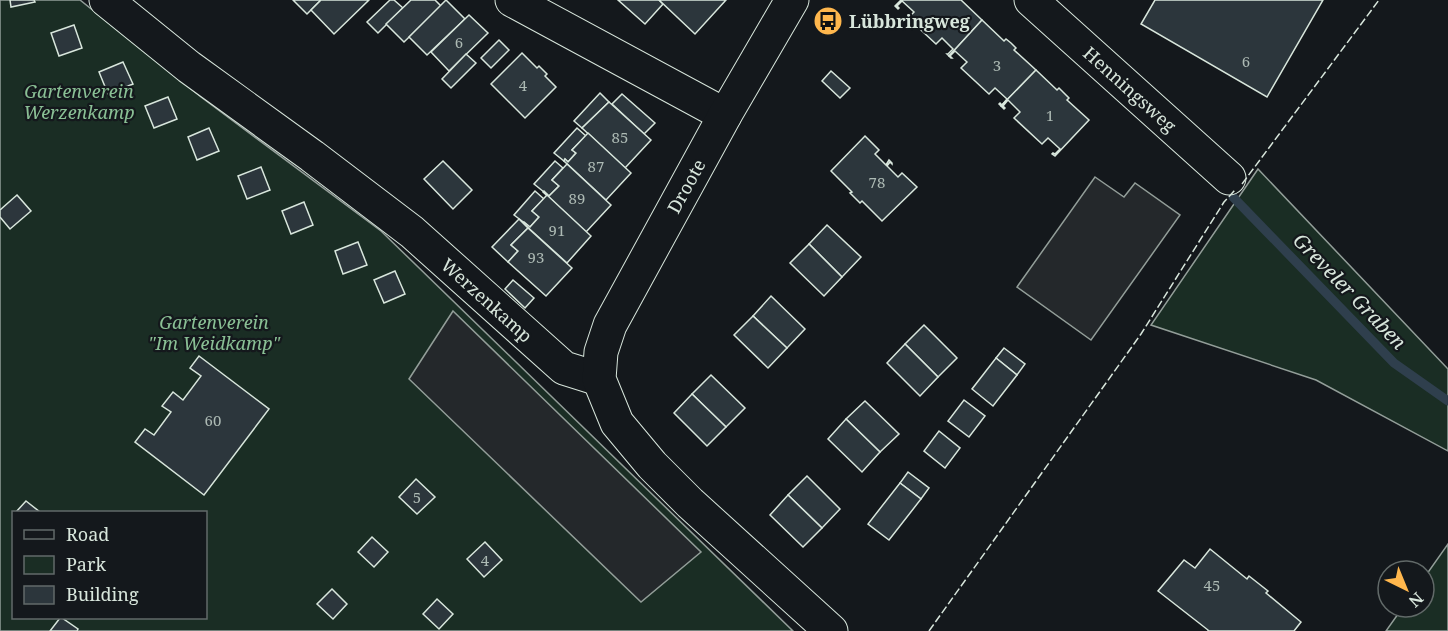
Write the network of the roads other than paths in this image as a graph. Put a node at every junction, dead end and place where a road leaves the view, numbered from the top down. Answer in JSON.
{"nodes":[{"id":1,"x":106,"y":0,"type":"edge"},
{"id":2,"x":512,"y":0,"type":"edge"},
{"id":3,"x":792,"y":0,"type":"edge"},
{"id":4,"x":1031,"y":0,"type":"edge"},
{"id":5,"x":724,"y":115,"type":"junction"},
{"id":6,"x":1229,"y":178,"type":"dead end"},
{"id":7,"x":599,"y":379,"type":"junction"},
{"id":8,"x":831,"y":631,"type":"edge"}],
"edges":[{"from":1,"to":7,"type":"street","name":"Werzenkamp"},
{"from":2,"to":5,"type":"street"},
{"from":3,"to":5,"type":"street","name":"Droote"},
{"from":4,"to":6,"type":"street","name":"Henningsweg"},
{"from":5,"to":7,"type":"street","name":"Droote"},
{"from":7,"to":8,"type":"street"}]}
